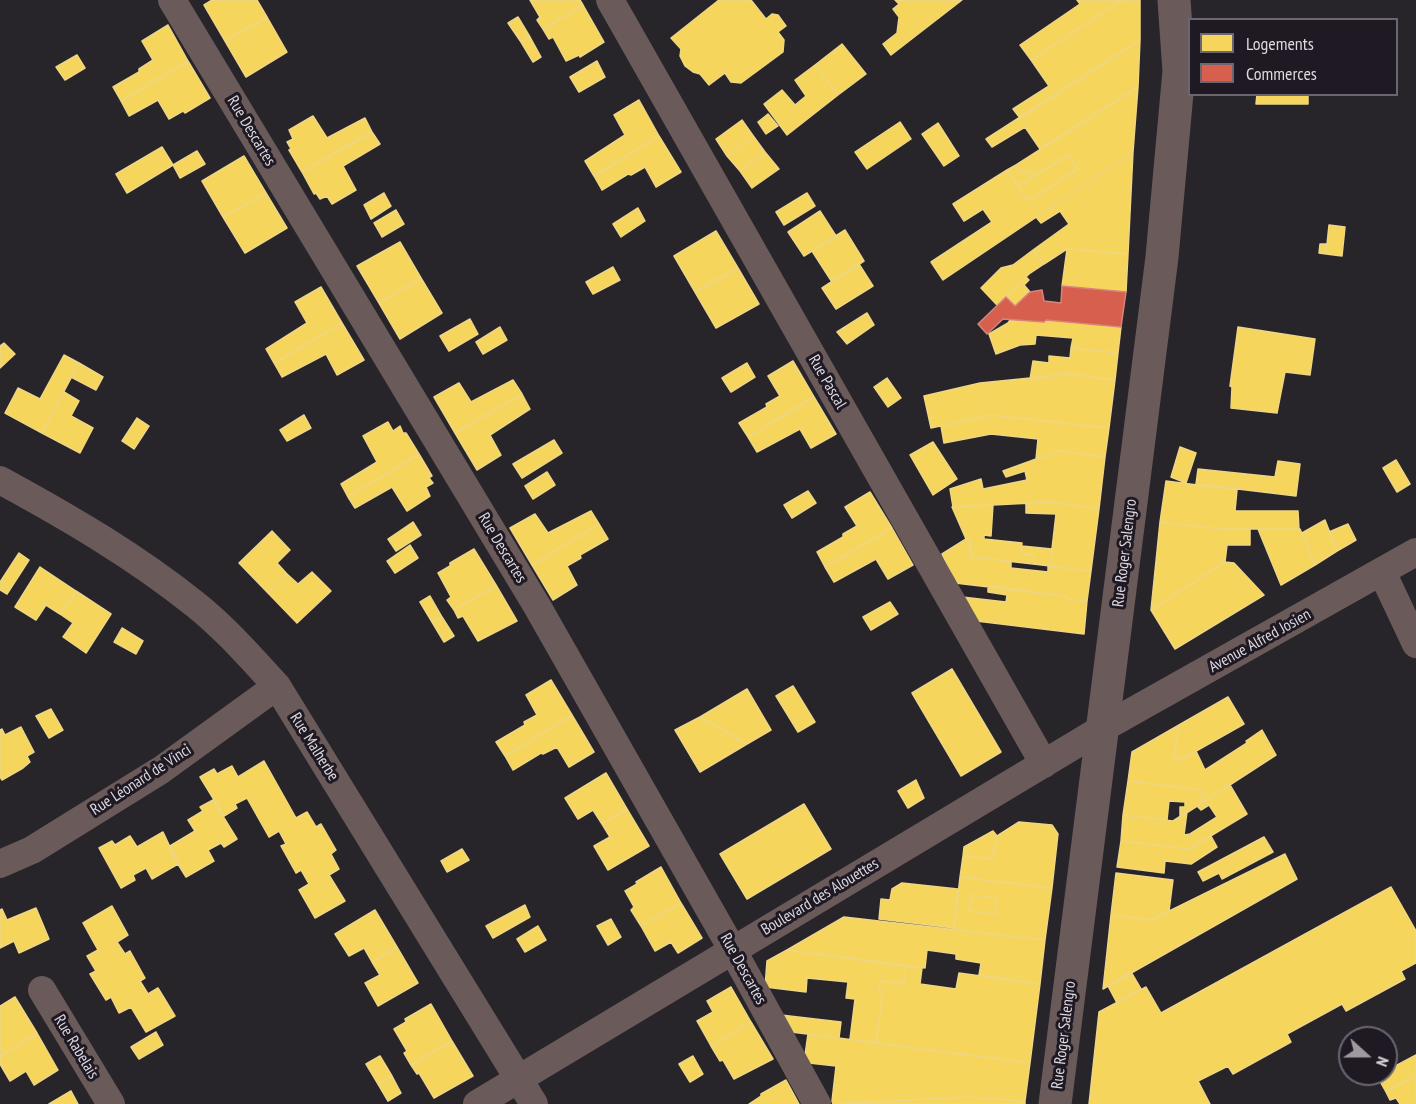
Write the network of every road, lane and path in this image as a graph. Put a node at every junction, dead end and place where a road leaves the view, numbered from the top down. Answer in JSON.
{"nodes":[{"id":1,"x":172,"y":0,"type":"edge"},
{"id":2,"x":610,"y":0,"type":"edge"},
{"id":3,"x":1174,"y":0,"type":"edge"},
{"id":4,"x":0,"y":480,"type":"edge"},
{"id":5,"x":1416,"y":552,"type":"edge"},
{"id":6,"x":1382,"y":572,"type":"junction"},
{"id":7,"x":1416,"y":644,"type":"edge"},
{"id":8,"x":277,"y":686,"type":"junction"},
{"id":9,"x":1103,"y":728,"type":"junction"},
{"id":10,"x":1044,"y":764,"type":"junction"},
{"id":11,"x":0,"y":864,"type":"edge"},
{"id":12,"x":732,"y":949,"type":"junction"},
{"id":13,"x":42,"y":990,"type":"dead end"},
{"id":14,"x":519,"y":1079,"type":"junction"},
{"id":15,"x":111,"y":1104,"type":"edge"},
{"id":16,"x":477,"y":1104,"type":"edge"},
{"id":17,"x":534,"y":1104,"type":"edge"},
{"id":18,"x":817,"y":1104,"type":"edge"},
{"id":19,"x":1055,"y":1104,"type":"edge"}],
"edges":[{"from":1,"to":12,"type":"street","name":"Rue Descartes"},
{"from":2,"to":10,"type":"street","name":"Rue Pascal"},
{"from":3,"to":9,"type":"street","name":"Rue Roger Salengro"},
{"from":4,"to":8,"type":"street","name":"Rue Malherbe"},
{"from":5,"to":6,"type":"street","name":"Avenue Alfred Josien"},
{"from":6,"to":7,"type":"street"},
{"from":6,"to":9,"type":"street","name":"Avenue Alfred Josien"},
{"from":8,"to":11,"type":"street","name":"Rue Léonard de Vinci"},
{"from":8,"to":14,"type":"street","name":"Rue Malherbe"},
{"from":9,"to":10,"type":"street","name":"Boulevard des Alouettes"},
{"from":9,"to":19,"type":"street","name":"Rue Roger Salengro"},
{"from":10,"to":12,"type":"street","name":"Boulevard des Alouettes"},
{"from":12,"to":14,"type":"street","name":"Boulevard des Alouettes"},
{"from":12,"to":18,"type":"street","name":"Rue Descartes"},
{"from":13,"to":15,"type":"street","name":"Rue Rabelais"},
{"from":14,"to":16,"type":"street","name":"Boulevard des Alouettes"},
{"from":14,"to":17,"type":"street","name":"Rue Malherbe"}]}
